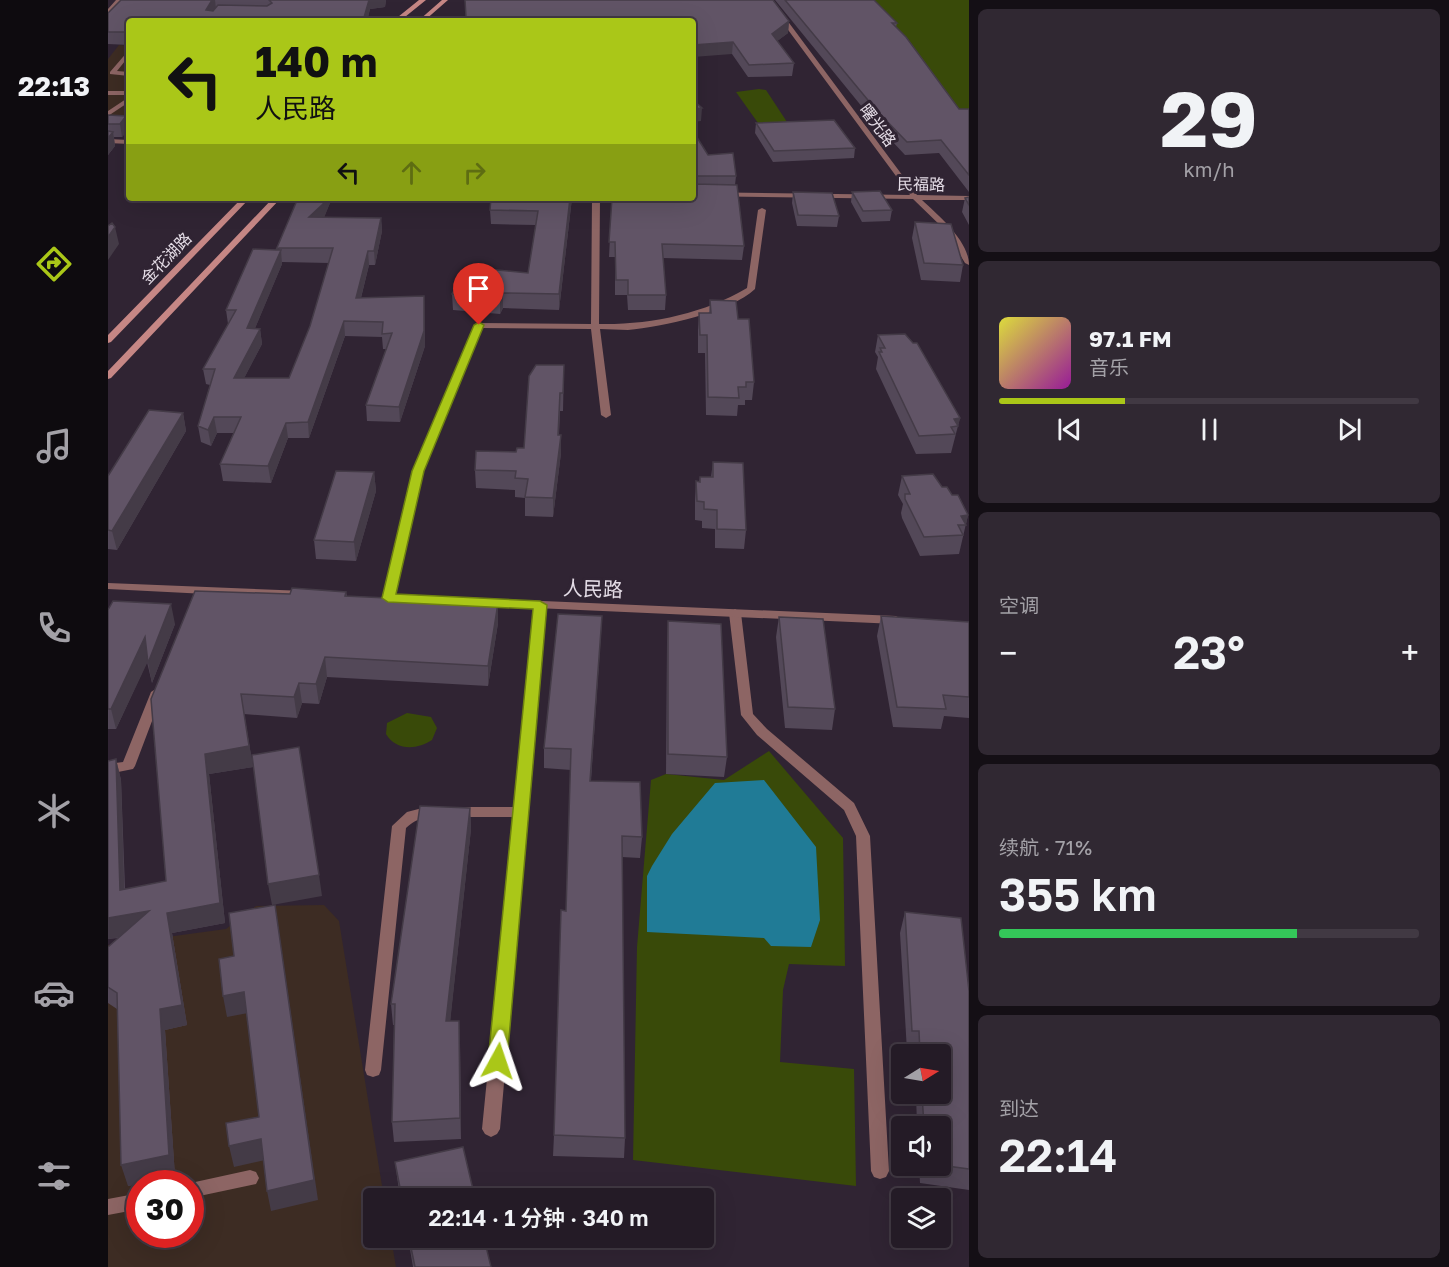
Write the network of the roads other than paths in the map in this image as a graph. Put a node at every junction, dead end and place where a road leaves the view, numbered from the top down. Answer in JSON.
{"nodes":[{"id":1,"x":119,"y":0,"type":"edge"},
{"id":2,"x":423,"y":0,"type":"edge"},
{"id":3,"x":445,"y":0,"type":"edge"},
{"id":4,"x":769,"y":0,"type":"edge"},
{"id":5,"x":108,"y":12,"type":"edge"},
{"id":6,"x":400,"y":18,"type":"edge"},
{"id":7,"x":424,"y":18,"type":"edge"},
{"id":8,"x":126,"y":56,"type":"edge"},
{"id":9,"x":126,"y":74,"type":"edge"},
{"id":10,"x":108,"y":93,"type":"edge"},
{"id":11,"x":126,"y":93,"type":"edge"},
{"id":12,"x":126,"y":101,"type":"edge"},
{"id":13,"x":108,"y":114,"type":"edge"},
{"id":14,"x":108,"y":120,"type":"edge"},
{"id":15,"x":118,"y":120,"type":"edge"},
{"id":16,"x":108,"y":141,"type":"edge"},
{"id":17,"x":126,"y":142,"type":"edge"},
{"id":18,"x":696,"y":194,"type":"edge"},
{"id":19,"x":915,"y":197,"type":"junction"},
{"id":20,"x":969,"y":198,"type":"edge"},
{"id":21,"x":243,"y":201,"type":"edge"},
{"id":22,"x":274,"y":201,"type":"edge"},
{"id":23,"x":596,"y":201,"type":"edge"},
{"id":24,"x":762,"y":210,"type":"dead end"},
{"id":25,"x":969,"y":263,"type":"edge"},
{"id":26,"x":595,"y":325,"type":"junction"},
{"id":27,"x":108,"y":340,"type":"edge"},
{"id":28,"x":108,"y":376,"type":"edge"},
{"id":29,"x":606,"y":415,"type":"dead end"},
{"id":30,"x":108,"y":586,"type":"edge"},
{"id":31,"x":316,"y":595,"type":"edge"},
{"id":32,"x":540,"y":605,"type":"junction"},
{"id":33,"x":735,"y":613,"type":"junction"},
{"id":34,"x":910,"y":621,"type":"edge"},
{"id":35,"x":163,"y":678,"type":"edge"},
{"id":36,"x":108,"y":769,"type":"edge"},
{"id":37,"x":521,"y":812,"type":"junction"},
{"id":38,"x":373,"y":1070,"type":"dead end"},
{"id":39,"x":491,"y":1129,"type":"dead end"},
{"id":40,"x":880,"y":1171,"type":"dead end"},
{"id":41,"x":250,"y":1178,"type":"dead end"},
{"id":42,"x":204,"y":1187,"type":"edge"},
{"id":43,"x":126,"y":1204,"type":"edge"},
{"id":44,"x":108,"y":1207,"type":"edge"}],
"edges":[{"from":1,"to":5,"type":"street"},
{"from":2,"to":6,"type":"main road"},
{"from":3,"to":7,"type":"main road"},
{"from":4,"to":19,"type":"street","name":"曙光路"},
{"from":8,"to":9,"type":"street"},
{"from":10,"to":11,"type":"street"},
{"from":12,"to":13,"type":"street"},
{"from":14,"to":15,"type":"street"},
{"from":16,"to":17,"type":"street"},
{"from":18,"to":19,"type":"street","name":"民福路"},
{"from":19,"to":20,"type":"street","name":"民福路"},
{"from":19,"to":25,"type":"street","name":"曙光路"},
{"from":21,"to":27,"type":"main road","name":"金花湖路"},
{"from":22,"to":28,"type":"main road"},
{"from":23,"to":26,"type":"street"},
{"from":24,"to":26,"type":"street"},
{"from":26,"to":29,"type":"street"},
{"from":26,"to":32,"type":"street","name":"人民路"},
{"from":30,"to":31,"type":"street"},
{"from":32,"to":33,"type":"street","name":"人民路"},
{"from":32,"to":37,"type":"street"},
{"from":33,"to":34,"type":"street","name":"人民路"},
{"from":33,"to":40,"type":"street"},
{"from":35,"to":36,"type":"street"},
{"from":37,"to":38,"type":"street"},
{"from":37,"to":39,"type":"street"},
{"from":41,"to":42,"type":"street"},
{"from":43,"to":44,"type":"street"}]}
